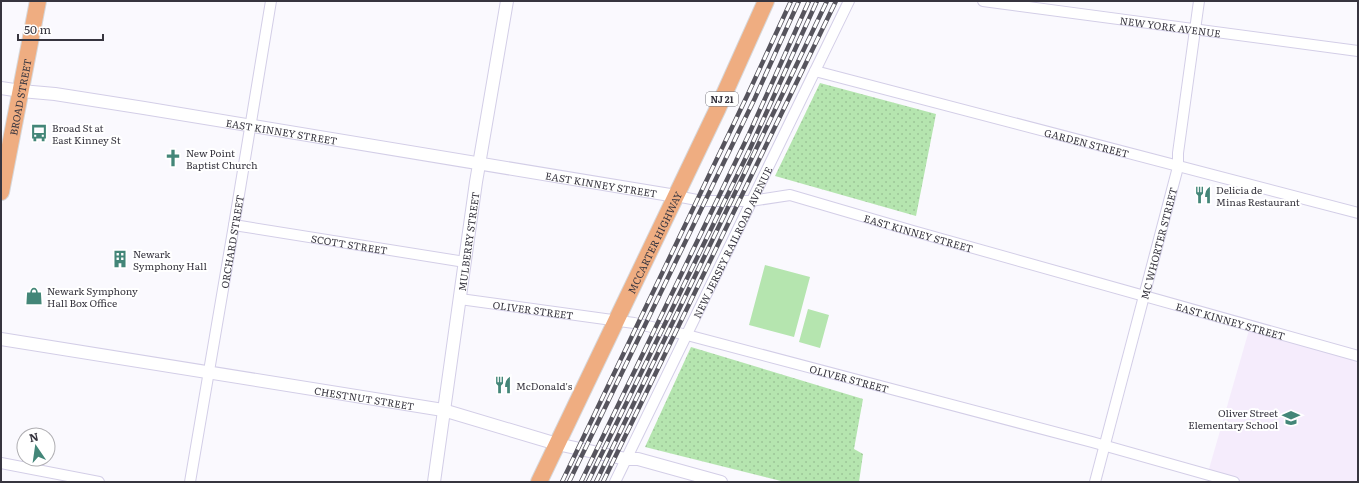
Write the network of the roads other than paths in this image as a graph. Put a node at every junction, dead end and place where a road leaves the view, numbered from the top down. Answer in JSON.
{"nodes":[{"id":1,"x":38,"y":1,"type":"edge"},
{"id":2,"x":271,"y":1,"type":"edge"},
{"id":3,"x":507,"y":1,"type":"edge"},
{"id":4,"x":766,"y":1,"type":"edge"},
{"id":5,"x":848,"y":1,"type":"edge"},
{"id":6,"x":983,"y":1,"type":"edge"},
{"id":7,"x":1199,"y":1,"type":"edge"},
{"id":8,"x":1195,"y":28,"type":"junction"},
{"id":9,"x":1358,"y":51,"type":"edge"},
{"id":10,"x":815,"y":71,"type":"junction"},
{"id":11,"x":1,"y":88,"type":"edge"},
{"id":12,"x":21,"y":91,"type":"junction"},
{"id":13,"x":250,"y":125,"type":"junction"},
{"id":14,"x":479,"y":164,"type":"junction"},
{"id":15,"x":1178,"y":167,"type":"junction"},
{"id":16,"x":1,"y":192,"type":"edge"},
{"id":17,"x":676,"y":196,"type":"junction"},
{"id":18,"x":751,"y":201,"type":"junction"},
{"id":19,"x":1358,"y":214,"type":"edge"},
{"id":20,"x":234,"y":224,"type":"junction"},
{"id":21,"x":465,"y":262,"type":"junction"},
{"id":22,"x":1144,"y":295,"type":"junction"},
{"id":23,"x":460,"y":299,"type":"junction"},
{"id":24,"x":616,"y":320,"type":"junction"},
{"id":25,"x":687,"y":335,"type":"junction"},
{"id":26,"x":1,"y":339,"type":"edge"},
{"id":27,"x":1358,"y":356,"type":"edge"},
{"id":28,"x":208,"y":372,"type":"junction"},
{"id":29,"x":443,"y":410,"type":"junction"},
{"id":30,"x":557,"y":444,"type":"junction"},
{"id":31,"x":1104,"y":446,"type":"junction"},
{"id":32,"x":626,"y":459,"type":"junction"},
{"id":33,"x":1,"y":463,"type":"edge"},
{"id":34,"x":98,"y":482,"type":"edge"},
{"id":35,"x":190,"y":482,"type":"edge"},
{"id":36,"x":434,"y":482,"type":"edge"},
{"id":37,"x":539,"y":482,"type":"edge"},
{"id":38,"x":615,"y":482,"type":"edge"},
{"id":39,"x":721,"y":482,"type":"edge"},
{"id":40,"x":1095,"y":482,"type":"edge"},
{"id":41,"x":1234,"y":482,"type":"edge"}],
"edges":[{"from":1,"to":12,"type":"main road","name":"BROAD STREET"},
{"from":2,"to":13,"type":"street","name":"ORCHARD STREET"},
{"from":3,"to":14,"type":"street","name":"MULBERRY STREET"},
{"from":4,"to":17,"type":"main road","name":"MCCARTER HIGHWAY","number":"NJ 21"},
{"from":5,"to":10,"type":"street","name":"NEW JERSEY RAILROAD AVENUE"},
{"from":6,"to":8,"type":"street","name":"NEW YORK AVENUE"},
{"from":7,"to":8,"type":"street","name":"MC WHORTER STREET"},
{"from":8,"to":9,"type":"street","name":"NEW YORK AVENUE"},
{"from":8,"to":15,"type":"street","name":"MC WHORTER STREET"},
{"from":10,"to":15,"type":"street","name":"GARDEN STREET"},
{"from":10,"to":18,"type":"street","name":"NEW JERSEY RAILROAD AVENUE"},
{"from":11,"to":12,"type":"street","name":"EAST KINNEY STREET"},
{"from":12,"to":13,"type":"street","name":"EAST KINNEY STREET"},
{"from":12,"to":16,"type":"main road","name":"BROAD STREET"},
{"from":13,"to":14,"type":"street","name":"EAST KINNEY STREET"},
{"from":13,"to":20,"type":"street","name":"ORCHARD STREET"},
{"from":14,"to":17,"type":"street","name":"EAST KINNEY STREET"},
{"from":14,"to":21,"type":"street","name":"MULBERRY STREET"},
{"from":15,"to":19,"type":"street","name":"GARDEN STREET"},
{"from":15,"to":22,"type":"street","name":"MC WHORTER STREET"},
{"from":17,"to":18,"type":"street","name":"EAST KINNEY STREET"},
{"from":17,"to":24,"type":"main road","name":"MCCARTER HIGHWAY","number":"NJ 21"},
{"from":18,"to":22,"type":"street","name":"EAST KINNEY STREET"},
{"from":18,"to":25,"type":"street","name":"NEW JERSEY RAILROAD AVENUE"},
{"from":20,"to":21,"type":"street","name":"SCOTT STREET"},
{"from":20,"to":28,"type":"street","name":"ORCHARD STREET"},
{"from":21,"to":23,"type":"street","name":"MULBERRY STREET"},
{"from":22,"to":27,"type":"street","name":"EAST KINNEY STREET"},
{"from":22,"to":31,"type":"street","name":"MC WHORTER STREET"},
{"from":23,"to":24,"type":"street","name":"OLIVER STREET"},
{"from":23,"to":29,"type":"street","name":"MULBERRY STREET"},
{"from":24,"to":25,"type":"street","name":"OLIVER STREET"},
{"from":24,"to":30,"type":"main road","name":"MCCARTER HIGHWAY","number":"NJ 21"},
{"from":25,"to":31,"type":"street","name":"OLIVER STREET"},
{"from":25,"to":32,"type":"street","name":"NEW JERSEY RAILROAD AVENUE"},
{"from":26,"to":28,"type":"street","name":"CHESTNUT STREET"},
{"from":28,"to":29,"type":"street","name":"CHESTNUT STREET"},
{"from":28,"to":35,"type":"street","name":"ORCHARD STREET"},
{"from":29,"to":30,"type":"street","name":"CHESTNUT STREET"},
{"from":29,"to":36,"type":"street","name":"MULBERRY STREET"},
{"from":30,"to":32,"type":"street","name":"CHESTNUT STREET"},
{"from":30,"to":37,"type":"main road","name":"MCCARTER HIGHWAY","number":"NJ 21"},
{"from":31,"to":40,"type":"street","name":"MC WHORTER STREET"},
{"from":31,"to":41,"type":"street","name":"OLIVER STREET"},
{"from":32,"to":38,"type":"street","name":"NEW JERSEY RAILROAD AVENUE"},
{"from":32,"to":39,"type":"street","name":"CHESTNUT STREET"},
{"from":33,"to":34,"type":"street"}]}
